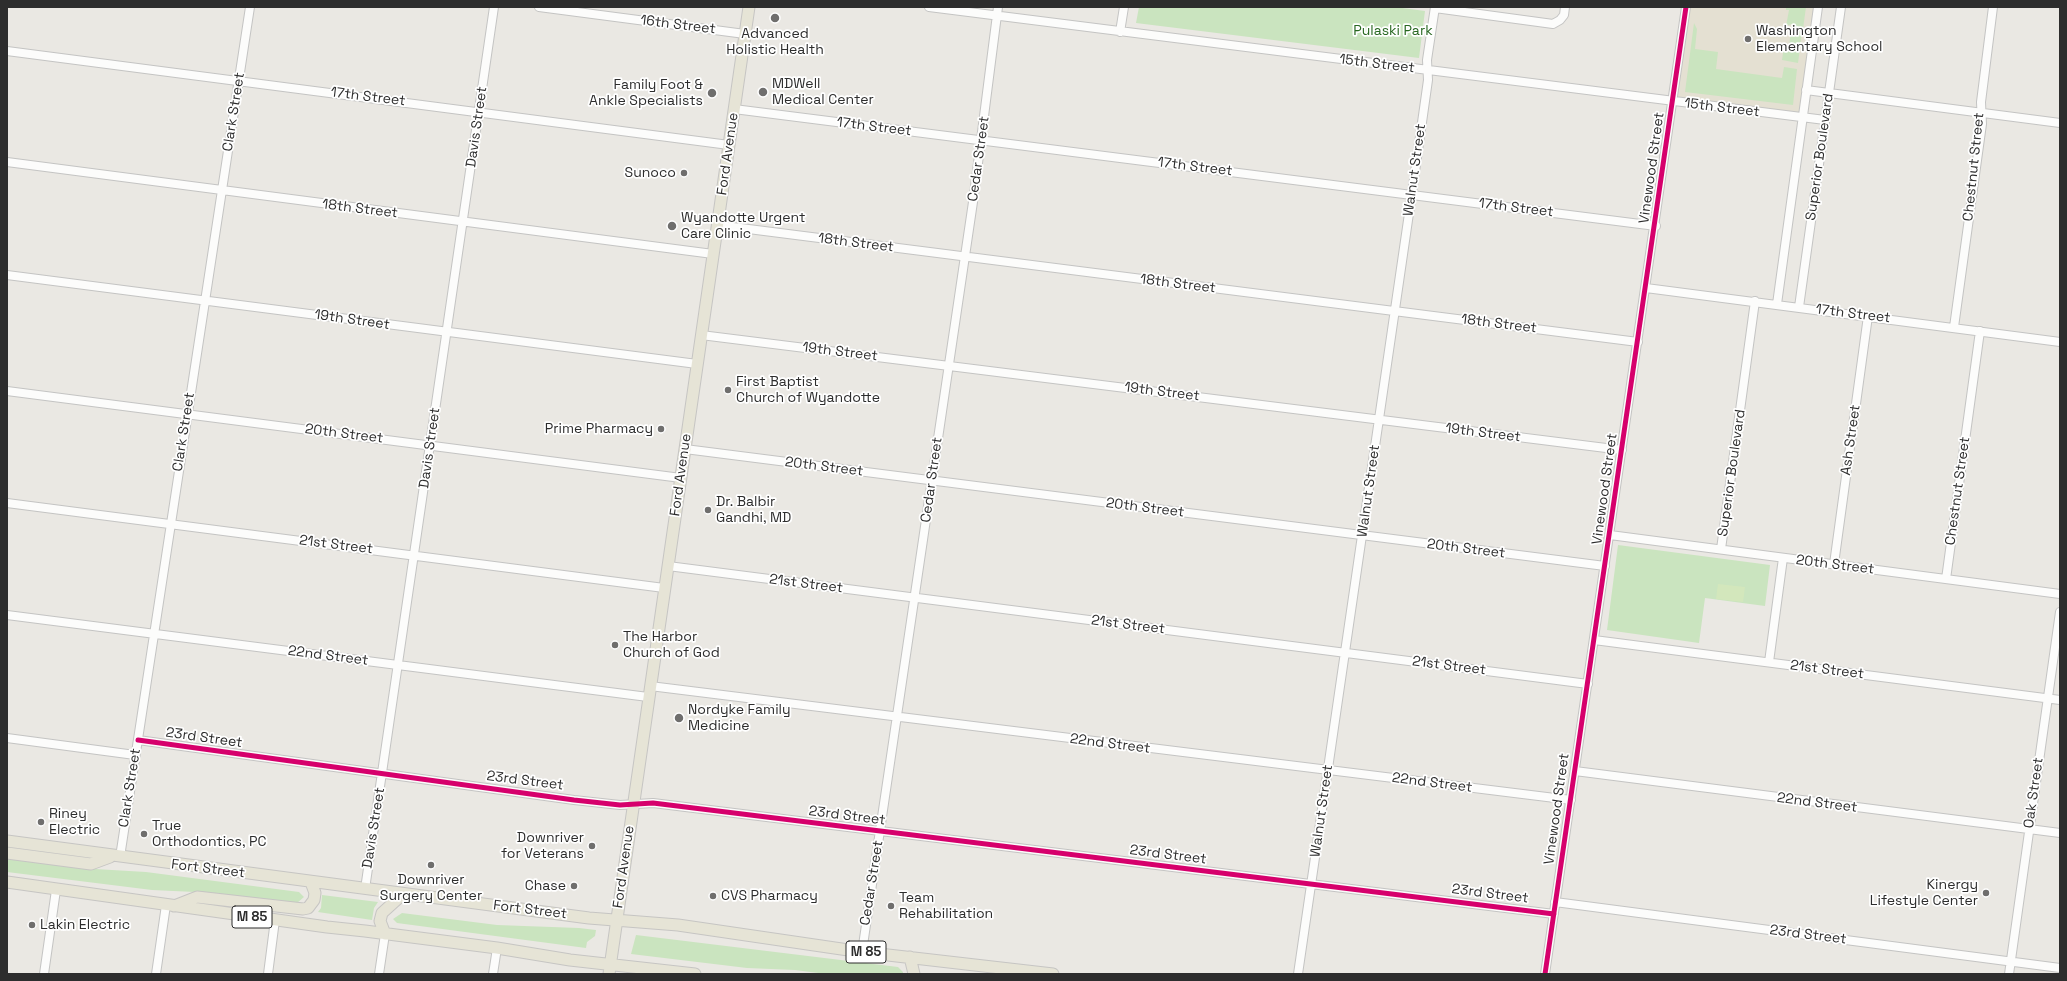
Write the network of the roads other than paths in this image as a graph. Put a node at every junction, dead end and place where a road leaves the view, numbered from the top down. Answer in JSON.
{"nodes":[{"id":1,"x":250,"y":7,"type":"edge"},
{"id":2,"x":494,"y":7,"type":"edge"},
{"id":3,"x":539,"y":7,"type":"edge"},
{"id":4,"x":749,"y":7,"type":"edge"},
{"id":5,"x":929,"y":7,"type":"edge"},
{"id":6,"x":1124,"y":7,"type":"edge"},
{"id":7,"x":1435,"y":7,"type":"edge"},
{"id":8,"x":1565,"y":7,"type":"edge"},
{"id":9,"x":1686,"y":7,"type":"edge"},
{"id":10,"x":1818,"y":7,"type":"edge"},
{"id":11,"x":1840,"y":7,"type":"edge"},
{"id":12,"x":1993,"y":7,"type":"edge"},
{"id":13,"x":997,"y":11,"type":"edge"},
{"id":14,"x":1120,"y":32,"type":"junction"},
{"id":15,"x":745,"y":34,"type":"junction"},
{"id":16,"x":7,"y":51,"type":"edge"},
{"id":17,"x":1428,"y":70,"type":"junction"},
{"id":18,"x":239,"y":80,"type":"junction"},
{"id":19,"x":1806,"y":90,"type":"junction"},
{"id":20,"x":1829,"y":93,"type":"junction"},
{"id":21,"x":1673,"y":102,"type":"junction"},
{"id":22,"x":734,"y":110,"type":"junction"},
{"id":23,"x":479,"y":112,"type":"junction"},
{"id":24,"x":1982,"y":113,"type":"junction"},
{"id":25,"x":1802,"y":117,"type":"junction"},
{"id":26,"x":1825,"y":120,"type":"junction"},
{"id":27,"x":2060,"y":123,"type":"edge"},
{"id":28,"x":981,"y":140,"type":"junction"},
{"id":29,"x":729,"y":145,"type":"junction"},
{"id":30,"x":7,"y":162,"type":"edge"},
{"id":31,"x":221,"y":190,"type":"junction"},
{"id":32,"x":1412,"y":195,"type":"junction"},
{"id":33,"x":463,"y":222,"type":"junction"},
{"id":34,"x":717,"y":225,"type":"junction"},
{"id":35,"x":1656,"y":226,"type":"junction"},
{"id":36,"x":713,"y":254,"type":"junction"},
{"id":37,"x":965,"y":256,"type":"junction"},
{"id":38,"x":7,"y":275,"type":"edge"},
{"id":39,"x":1646,"y":288,"type":"junction"},
{"id":40,"x":204,"y":301,"type":"junction"},
{"id":41,"x":1755,"y":301,"type":"junction"},
{"id":42,"x":1777,"y":304,"type":"junction"},
{"id":43,"x":1799,"y":307,"type":"junction"},
{"id":44,"x":1395,"y":311,"type":"junction"},
{"id":45,"x":1868,"y":316,"type":"junction"},
{"id":46,"x":1954,"y":327,"type":"junction"},
{"id":47,"x":1980,"y":331,"type":"junction"},
{"id":48,"x":447,"y":333,"type":"junction"},
{"id":49,"x":701,"y":334,"type":"junction"},
{"id":50,"x":1638,"y":342,"type":"junction"},
{"id":51,"x":2060,"y":342,"type":"edge"},
{"id":52,"x":697,"y":364,"type":"junction"},
{"id":53,"x":949,"y":365,"type":"junction"},
{"id":54,"x":7,"y":391,"type":"edge"},
{"id":55,"x":188,"y":414,"type":"junction"},
{"id":56,"x":1379,"y":420,"type":"junction"},
{"id":57,"x":430,"y":446,"type":"junction"},
{"id":58,"x":685,"y":449,"type":"junction"},
{"id":59,"x":1622,"y":450,"type":"junction"},
{"id":60,"x":680,"y":478,"type":"junction"},
{"id":61,"x":932,"y":481,"type":"junction"},
{"id":62,"x":7,"y":503,"type":"edge"},
{"id":63,"x":170,"y":524,"type":"junction"},
{"id":64,"x":1610,"y":535,"type":"junction"},
{"id":65,"x":1362,"y":536,"type":"junction"},
{"id":66,"x":1721,"y":550,"type":"junction"},
{"id":67,"x":414,"y":554,"type":"junction"},
{"id":68,"x":1783,"y":558,"type":"junction"},
{"id":69,"x":1834,"y":564,"type":"junction"},
{"id":70,"x":668,"y":566,"type":"junction"},
{"id":71,"x":1605,"y":566,"type":"junction"},
{"id":72,"x":1946,"y":579,"type":"junction"},
{"id":73,"x":664,"y":588,"type":"junction"},
{"id":74,"x":2060,"y":594,"type":"edge"},
{"id":75,"x":915,"y":598,"type":"junction"},
{"id":76,"x":2060,"y":612,"type":"edge"},
{"id":77,"x":7,"y":615,"type":"edge"},
{"id":78,"x":153,"y":633,"type":"junction"},
{"id":79,"x":1594,"y":640,"type":"junction"},
{"id":80,"x":1345,"y":653,"type":"junction"},
{"id":81,"x":1769,"y":662,"type":"junction"},
{"id":82,"x":398,"y":664,"type":"junction"},
{"id":83,"x":1588,"y":684,"type":"junction"},
{"id":84,"x":649,"y":691,"type":"junction"},
{"id":85,"x":2047,"y":698,"type":"junction"},
{"id":86,"x":2060,"y":700,"type":"edge"},
{"id":87,"x":897,"y":718,"type":"junction"},
{"id":88,"x":7,"y":738,"type":"edge"},
{"id":89,"x":138,"y":740,"type":"junction"},
{"id":90,"x":135,"y":755,"type":"junction"},
{"id":91,"x":1328,"y":770,"type":"junction"},
{"id":92,"x":1575,"y":771,"type":"junction"},
{"id":93,"x":382,"y":774,"type":"junction"},
{"id":94,"x":1571,"y":800,"type":"junction"},
{"id":95,"x":633,"y":804,"type":"junction"},
{"id":96,"x":2029,"y":829,"type":"junction"},
{"id":97,"x":880,"y":832,"type":"junction"},
{"id":98,"x":2060,"y":833,"type":"edge"},
{"id":99,"x":7,"y":841,"type":"edge"},
{"id":100,"x":7,"y":854,"type":"edge"},
{"id":101,"x":116,"y":857,"type":"junction"},
{"id":102,"x":7,"y":882,"type":"edge"},
{"id":103,"x":311,"y":882,"type":"junction"},
{"id":104,"x":1311,"y":885,"type":"junction"},
{"id":105,"x":365,"y":889,"type":"junction"},
{"id":106,"x":56,"y":890,"type":"junction"},
{"id":107,"x":403,"y":894,"type":"junction"},
{"id":108,"x":1555,"y":902,"type":"junction"},
{"id":109,"x":169,"y":906,"type":"junction"},
{"id":110,"x":1554,"y":914,"type":"junction"},
{"id":111,"x":275,"y":920,"type":"junction"},
{"id":112,"x":616,"y":920,"type":"junction"},
{"id":113,"x":385,"y":934,"type":"junction"},
{"id":114,"x":497,"y":948,"type":"junction"},
{"id":115,"x":862,"y":952,"type":"junction"},
{"id":116,"x":910,"y":957,"type":"junction"},
{"id":117,"x":2011,"y":961,"type":"junction"},
{"id":118,"x":2060,"y":968,"type":"edge"},
{"id":119,"x":610,"y":969,"type":"edge"},
{"id":120,"x":44,"y":974,"type":"edge"},
{"id":121,"x":156,"y":974,"type":"edge"},
{"id":122,"x":268,"y":974,"type":"edge"},
{"id":123,"x":379,"y":974,"type":"edge"},
{"id":124,"x":493,"y":974,"type":"edge"},
{"id":125,"x":695,"y":974,"type":"edge"},
{"id":126,"x":914,"y":974,"type":"edge"},
{"id":127,"x":1052,"y":974,"type":"edge"},
{"id":128,"x":1298,"y":974,"type":"edge"},
{"id":129,"x":1545,"y":974,"type":"edge"},
{"id":130,"x":2009,"y":974,"type":"edge"}],
"edges":[{"from":1,"to":18,"type":"street","name":"Clark Street"},
{"from":2,"to":23,"type":"street","name":"Davis Street"},
{"from":3,"to":15,"type":"street","name":"16th Street"},
{"from":4,"to":15,"type":"main road","name":"Ford Avenue"},
{"from":5,"to":13,"type":"street","name":"15th Street"},
{"from":6,"to":14,"type":"street"},
{"from":7,"to":8,"type":"street"},
{"from":7,"to":17,"type":"street","name":"Walnut Street"},
{"from":9,"to":21,"type":"street","name":"Vinewood Street"},
{"from":10,"to":19,"type":"street","name":"Superior Boulevard"},
{"from":11,"to":20,"type":"street","name":"Superior Boulevard"},
{"from":12,"to":24,"type":"street","name":"Chestnut Street"},
{"from":13,"to":14,"type":"street","name":"15th Street"},
{"from":13,"to":28,"type":"street","name":"Cedar Street"},
{"from":14,"to":17,"type":"street","name":"15th Street"},
{"from":15,"to":22,"type":"main road","name":"Ford Avenue"},
{"from":16,"to":18,"type":"street","name":"17th Street"},
{"from":17,"to":21,"type":"street","name":"15th Street"},
{"from":17,"to":32,"type":"street","name":"Walnut Street"},
{"from":18,"to":23,"type":"street","name":"17th Street"},
{"from":18,"to":31,"type":"street","name":"Clark Street"},
{"from":19,"to":20,"type":"street"},
{"from":19,"to":25,"type":"street","name":"Superior Boulevard"},
{"from":20,"to":24,"type":"street"},
{"from":20,"to":26,"type":"street","name":"Superior Boulevard"},
{"from":21,"to":25,"type":"street","name":"15th Street"},
{"from":21,"to":35,"type":"street","name":"Vinewood Street"},
{"from":22,"to":28,"type":"street","name":"17th Street"},
{"from":22,"to":29,"type":"main road","name":"Ford Avenue"},
{"from":23,"to":29,"type":"street","name":"17th Street"},
{"from":23,"to":33,"type":"street","name":"Davis Street"},
{"from":24,"to":27,"type":"street"},
{"from":24,"to":46,"type":"street","name":"Chestnut Street"},
{"from":25,"to":26,"type":"street","name":"15th Street"},
{"from":25,"to":42,"type":"street","name":"Superior Boulevard"},
{"from":26,"to":43,"type":"street","name":"Superior Boulevard"},
{"from":28,"to":32,"type":"street","name":"17th Street"},
{"from":28,"to":37,"type":"street","name":"Cedar Street"},
{"from":29,"to":34,"type":"main road","name":"Ford Avenue"},
{"from":30,"to":31,"type":"street","name":"18th Street"},
{"from":31,"to":33,"type":"street","name":"18th Street"},
{"from":31,"to":40,"type":"street","name":"Clark Street"},
{"from":32,"to":35,"type":"street","name":"17th Street"},
{"from":32,"to":44,"type":"street","name":"Walnut Street"},
{"from":33,"to":36,"type":"street","name":"18th Street"},
{"from":33,"to":48,"type":"street","name":"Davis Street"},
{"from":34,"to":36,"type":"main road","name":"Ford Avenue"},
{"from":34,"to":37,"type":"street","name":"18th Street"},
{"from":35,"to":39,"type":"street","name":"Vinewood Street"},
{"from":36,"to":49,"type":"main road","name":"Ford Avenue"},
{"from":37,"to":44,"type":"street","name":"18th Street"},
{"from":37,"to":53,"type":"street","name":"Cedar Street"},
{"from":38,"to":40,"type":"street","name":"19th Street"},
{"from":39,"to":41,"type":"street","name":"17th Street"},
{"from":39,"to":50,"type":"street","name":"Vinewood Street"},
{"from":40,"to":48,"type":"street","name":"19th Street"},
{"from":40,"to":55,"type":"street","name":"Clark Street"},
{"from":41,"to":42,"type":"street","name":"17th Street"},
{"from":41,"to":66,"type":"street","name":"Superior Boulevard"},
{"from":42,"to":43,"type":"street","name":"17th Street"},
{"from":43,"to":45,"type":"street","name":"17th Street"},
{"from":44,"to":50,"type":"street","name":"18th Street"},
{"from":44,"to":56,"type":"street","name":"Walnut Street"},
{"from":45,"to":46,"type":"street","name":"17th Street"},
{"from":45,"to":69,"type":"street","name":"Ash Street"},
{"from":46,"to":47,"type":"street","name":"17th Street"},
{"from":47,"to":51,"type":"street","name":"17th Street"},
{"from":47,"to":72,"type":"street","name":"Chestnut Street"},
{"from":48,"to":52,"type":"street","name":"19th Street"},
{"from":48,"to":57,"type":"street","name":"Davis Street"},
{"from":49,"to":52,"type":"main road","name":"Ford Avenue"},
{"from":49,"to":53,"type":"street","name":"19th Street"},
{"from":50,"to":59,"type":"street","name":"Vinewood Street"},
{"from":52,"to":58,"type":"main road","name":"Ford Avenue"},
{"from":53,"to":56,"type":"street","name":"19th Street"},
{"from":53,"to":61,"type":"street","name":"Cedar Street"},
{"from":54,"to":55,"type":"street","name":"20th Street"},
{"from":55,"to":57,"type":"street","name":"20th Street"},
{"from":55,"to":63,"type":"street","name":"Clark Street"},
{"from":56,"to":59,"type":"street","name":"19th Street"},
{"from":56,"to":65,"type":"street","name":"Walnut Street"},
{"from":57,"to":60,"type":"street","name":"20th Street"},
{"from":57,"to":67,"type":"street","name":"Davis Street"},
{"from":58,"to":60,"type":"main road","name":"Ford Avenue"},
{"from":58,"to":61,"type":"street","name":"20th Street"},
{"from":59,"to":64,"type":"street","name":"Vinewood Street"},
{"from":60,"to":70,"type":"main road","name":"Ford Avenue"},
{"from":61,"to":65,"type":"street","name":"20th Street"},
{"from":61,"to":75,"type":"street","name":"Cedar Street"},
{"from":62,"to":63,"type":"street","name":"21st Street"},
{"from":63,"to":67,"type":"street","name":"21st Street"},
{"from":63,"to":78,"type":"street","name":"Clark Street"},
{"from":64,"to":66,"type":"street","name":"20th Street"},
{"from":64,"to":71,"type":"street","name":"Vinewood Street"},
{"from":65,"to":71,"type":"street","name":"20th Street"},
{"from":65,"to":80,"type":"street","name":"Walnut Street"},
{"from":66,"to":68,"type":"street","name":"20th Street"},
{"from":67,"to":73,"type":"street","name":"21st Street"},
{"from":67,"to":82,"type":"street","name":"Davis Street"},
{"from":68,"to":69,"type":"street","name":"20th Street"},
{"from":68,"to":81,"type":"street"},
{"from":69,"to":72,"type":"street","name":"20th Street"},
{"from":70,"to":73,"type":"main road","name":"Ford Avenue"},
{"from":70,"to":75,"type":"street","name":"21st Street"},
{"from":71,"to":79,"type":"street","name":"Vinewood Street"},
{"from":72,"to":74,"type":"street","name":"20th Street"},
{"from":73,"to":84,"type":"main road","name":"Ford Avenue"},
{"from":75,"to":80,"type":"street","name":"21st Street"},
{"from":75,"to":87,"type":"street","name":"Cedar Street"},
{"from":76,"to":85,"type":"street","name":"Oak Street"},
{"from":77,"to":78,"type":"street","name":"22nd Street"},
{"from":78,"to":82,"type":"street","name":"22nd Street"},
{"from":78,"to":89,"type":"street","name":"Clark Street"},
{"from":79,"to":81,"type":"street","name":"21st Street"},
{"from":79,"to":83,"type":"street","name":"Vinewood Street"},
{"from":80,"to":83,"type":"street","name":"21st Street"},
{"from":80,"to":91,"type":"street","name":"Walnut Street"},
{"from":81,"to":85,"type":"street","name":"21st Street"},
{"from":82,"to":84,"type":"street","name":"22nd Street"},
{"from":82,"to":93,"type":"street","name":"Davis Street"},
{"from":83,"to":92,"type":"street","name":"Vinewood Street"},
{"from":84,"to":87,"type":"street","name":"22nd Street"},
{"from":84,"to":95,"type":"main road","name":"Ford Avenue"},
{"from":85,"to":86,"type":"street","name":"21st Street"},
{"from":85,"to":96,"type":"street","name":"Oak Street"},
{"from":87,"to":91,"type":"street","name":"22nd Street"},
{"from":87,"to":97,"type":"street","name":"Cedar Street"},
{"from":88,"to":90,"type":"street"},
{"from":89,"to":90,"type":"street","name":"Clark Street"},
{"from":89,"to":93,"type":"street","name":"23rd Street"},
{"from":90,"to":101,"type":"street","name":"Clark Street"},
{"from":91,"to":94,"type":"street","name":"22nd Street"},
{"from":91,"to":104,"type":"street","name":"Walnut Street"},
{"from":92,"to":94,"type":"street","name":"Vinewood Street"},
{"from":92,"to":96,"type":"street","name":"22nd Street"},
{"from":93,"to":95,"type":"street","name":"23rd Street"},
{"from":93,"to":105,"type":"street","name":"Davis Street"},
{"from":94,"to":108,"type":"street","name":"Vinewood Street"},
{"from":95,"to":97,"type":"street","name":"23rd Street"},
{"from":95,"to":112,"type":"main road","name":"Ford Avenue"},
{"from":96,"to":98,"type":"street","name":"22nd Street"},
{"from":96,"to":117,"type":"street","name":"Oak Street"},
{"from":97,"to":104,"type":"street","name":"23rd Street"},
{"from":97,"to":115,"type":"street","name":"Cedar Street"},
{"from":99,"to":101,"type":"main road","name":"Fort Street","number":"M 85"},
{"from":100,"to":101,"type":"main road"},
{"from":101,"to":103,"type":"main road","name":"Fort Street","number":"M 85"},
{"from":102,"to":106,"type":"main road","number":"M 85"},
{"from":103,"to":105,"type":"main road","name":"Fort Street","number":"M 85"},
{"from":103,"to":109,"type":"main road"},
{"from":104,"to":110,"type":"street","name":"23rd Street"},
{"from":104,"to":128,"type":"street","name":"Walnut Street"},
{"from":105,"to":107,"type":"main road","name":"Fort Street","number":"M 85"},
{"from":106,"to":109,"type":"main road","number":"M 85"},
{"from":106,"to":120,"type":"street"},
{"from":107,"to":112,"type":"main road","name":"Fort Street","number":"M 85"},
{"from":107,"to":113,"type":"main road"},
{"from":108,"to":110,"type":"street","name":"Vinewood Street"},
{"from":108,"to":117,"type":"street","name":"23rd Street"},
{"from":109,"to":111,"type":"main road","number":"M 85"},
{"from":109,"to":121,"type":"street"},
{"from":110,"to":129,"type":"street","name":"Vinewood Street"},
{"from":111,"to":113,"type":"main road","number":"M 85"},
{"from":111,"to":122,"type":"street"},
{"from":112,"to":115,"type":"main road","name":"Fort Street","number":"M 85"},
{"from":112,"to":119,"type":"main road","name":"Ford Avenue"},
{"from":113,"to":114,"type":"main road","number":"M 85"},
{"from":113,"to":123,"type":"street"},
{"from":114,"to":119,"type":"main road","number":"M 85"},
{"from":114,"to":124,"type":"street"},
{"from":115,"to":116,"type":"main road","name":"Fort Street","number":"M 85"},
{"from":116,"to":126,"type":"main road"},
{"from":116,"to":127,"type":"main road","name":"Fort Street","number":"M 85"},
{"from":117,"to":118,"type":"street","name":"23rd Street"},
{"from":117,"to":130,"type":"street","name":"Oak Street"},
{"from":119,"to":125,"type":"main road","number":"M 85"}]}
